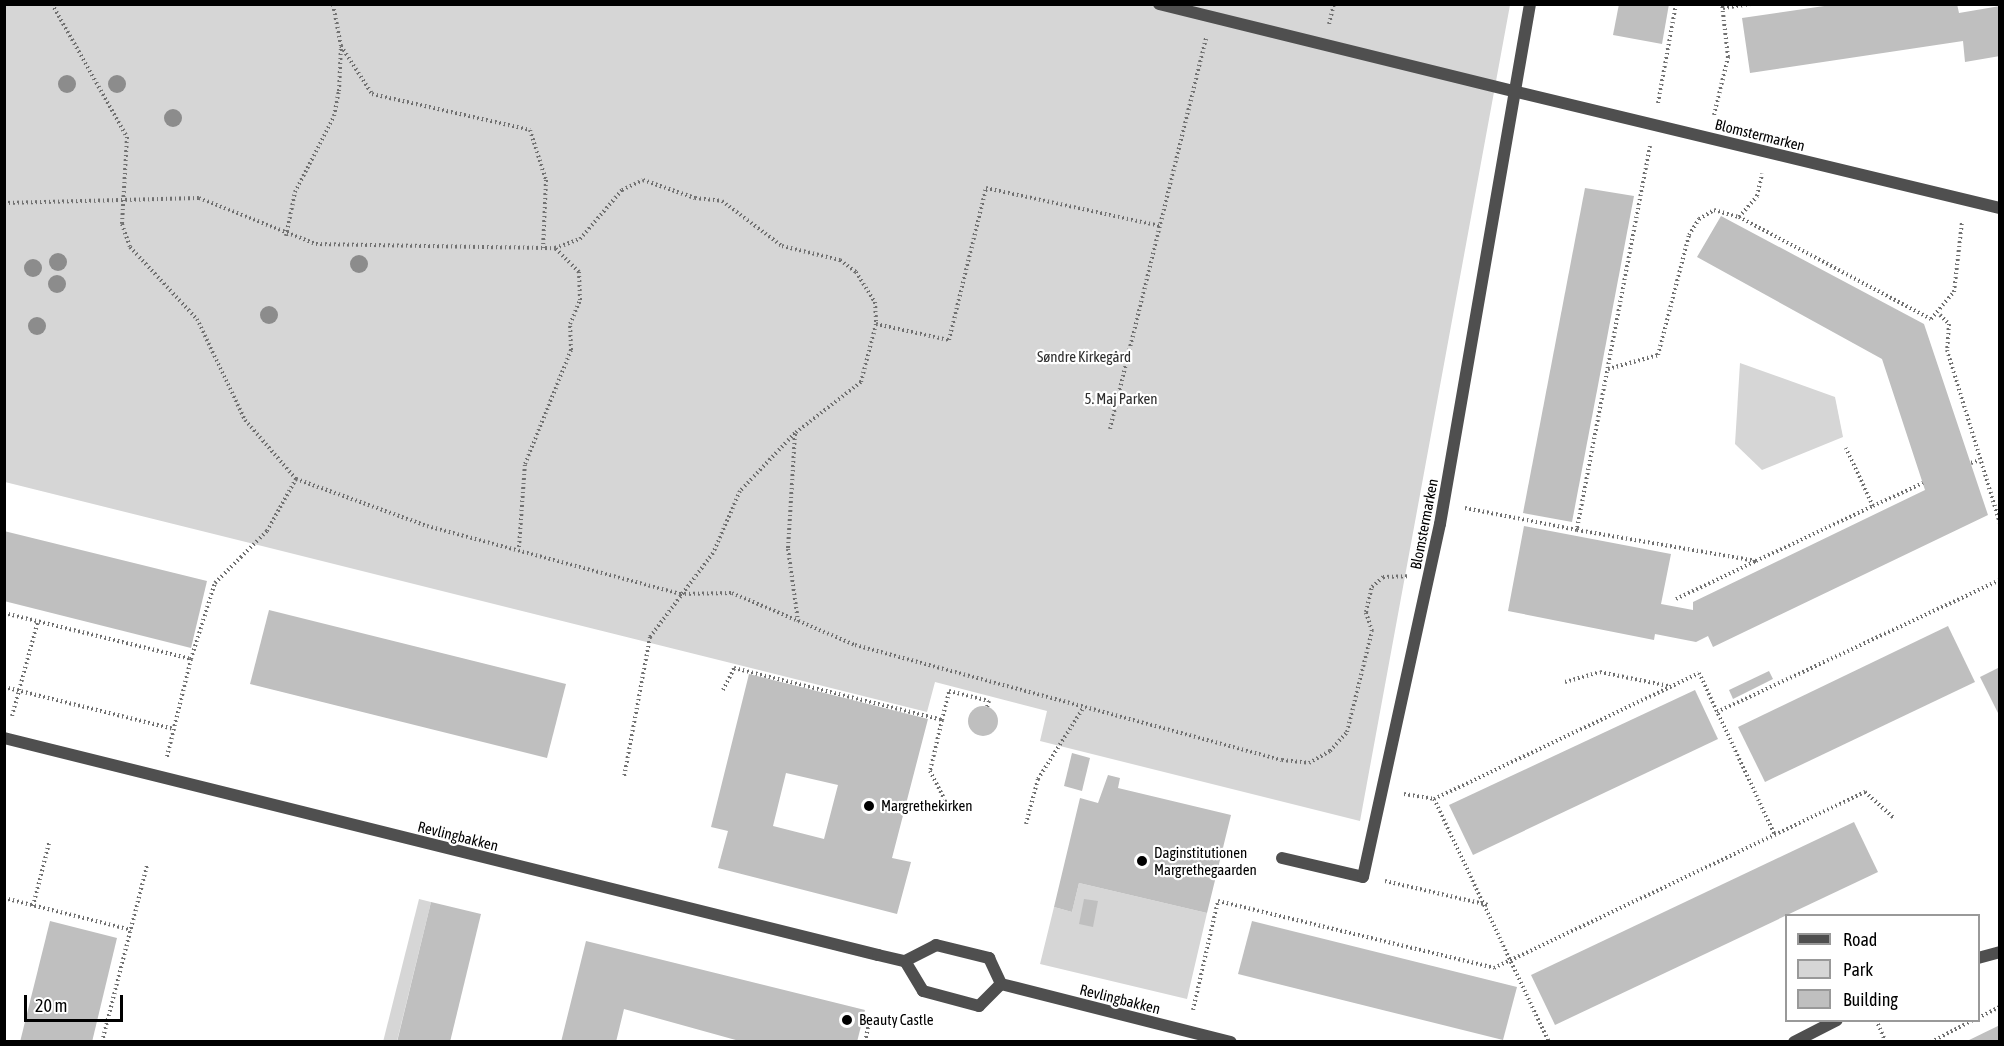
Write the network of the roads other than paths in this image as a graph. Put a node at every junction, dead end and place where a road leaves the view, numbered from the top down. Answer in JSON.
{"nodes":[{"id":1,"x":1159,"y":4,"type":"edge"},
{"id":2,"x":1530,"y":4,"type":"edge"},
{"id":3,"x":1513,"y":91,"type":"junction"},
{"id":4,"x":2000,"y":208,"type":"edge"},
{"id":5,"x":4,"y":738,"type":"edge"},
{"id":6,"x":1282,"y":858,"type":"dead end"},
{"id":7,"x":2000,"y":951,"type":"edge"},
{"id":8,"x":1980,"y":957,"type":"edge"},
{"id":9,"x":905,"y":961,"type":"junction"},
{"id":10,"x":1001,"y":984,"type":"junction"},
{"id":11,"x":1833,"y":1022,"type":"edge"},
{"id":12,"x":1231,"y":1041,"type":"edge"},
{"id":13,"x":1794,"y":1041,"type":"edge"}],
"edges":[{"from":1,"to":3,"type":"street"},
{"from":2,"to":3,"type":"street","name":"Blomstermarken"},
{"from":3,"to":4,"type":"street","name":"Blomstermarken"},
{"from":3,"to":6,"type":"street","name":"Blomstermarken"},
{"from":5,"to":9,"type":"street","name":"Revlingbakken"},
{"from":7,"to":8,"type":"street"},
{"from":9,"to":10,"type":"street"},
{"from":9,"to":10,"type":"street"},
{"from":10,"to":12,"type":"street","name":"Revlingbakken"},
{"from":11,"to":13,"type":"street"}]}
